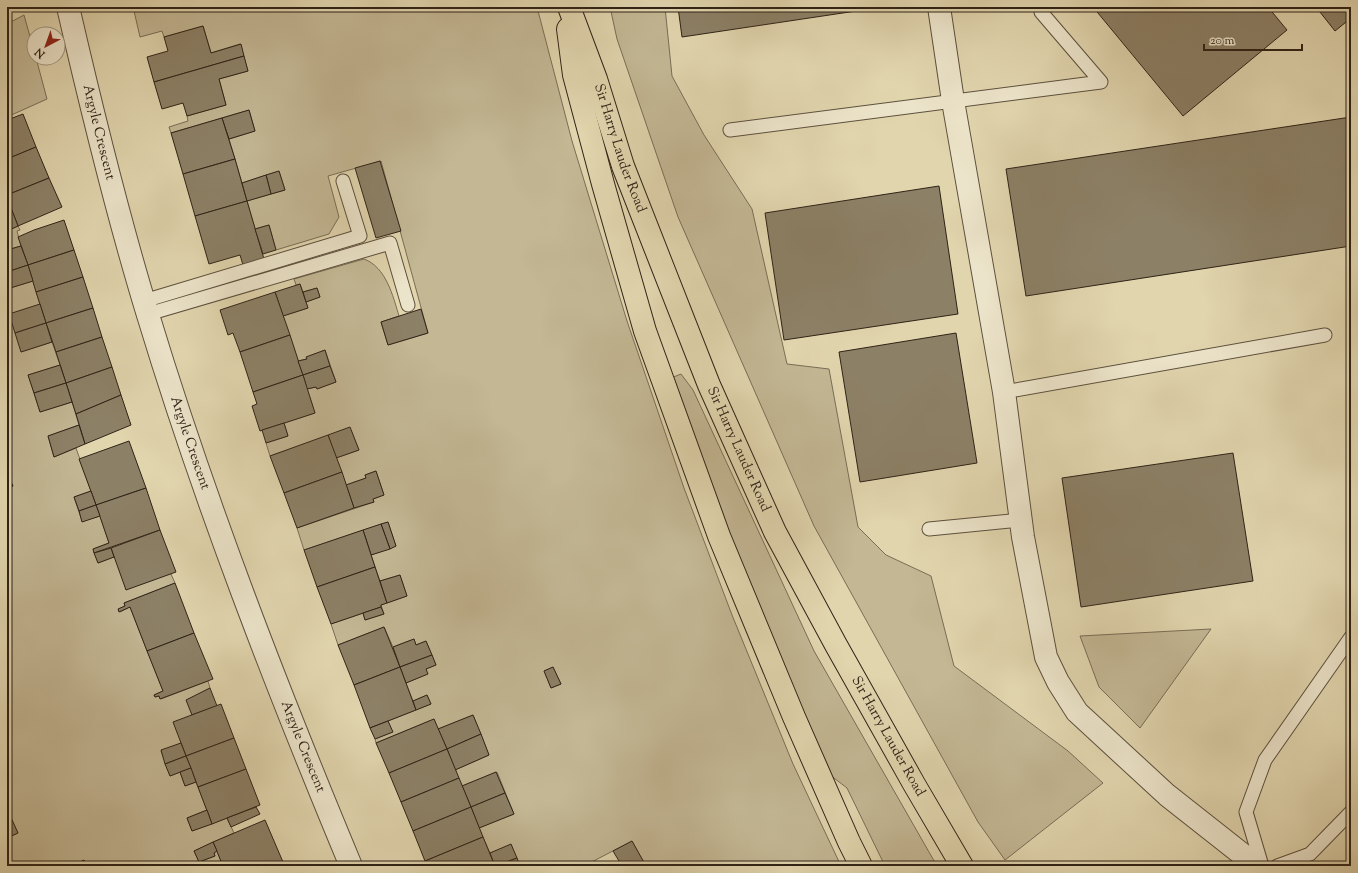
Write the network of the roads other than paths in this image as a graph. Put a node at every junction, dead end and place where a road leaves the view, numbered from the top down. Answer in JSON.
{"nodes":[{"id":1,"x":68,"y":7,"type":"edge"},
{"id":2,"x":565,"y":7,"type":"edge"},
{"id":3,"x":569,"y":7,"type":"edge"},
{"id":4,"x":939,"y":7,"type":"edge"},
{"id":5,"x":1041,"y":12,"type":"dead end"},
{"id":6,"x":953,"y":101,"type":"junction"},
{"id":7,"x":730,"y":130,"type":"dead end"},
{"id":8,"x":343,"y":181,"type":"dead end"},
{"id":9,"x":408,"y":305,"type":"dead end"},
{"id":10,"x":146,"y":308,"type":"junction"},
{"id":11,"x":1325,"y":335,"type":"dead end"},
{"id":12,"x":1004,"y":392,"type":"junction"},
{"id":13,"x":1021,"y":520,"type":"junction"},
{"id":14,"x":929,"y":529,"type":"dead end"},
{"id":15,"x":1351,"y":637,"type":"edge"},
{"id":16,"x":1351,"y":812,"type":"edge"},
{"id":17,"x":352,"y":866,"type":"edge"},
{"id":18,"x":861,"y":866,"type":"edge"},
{"id":19,"x":962,"y":866,"type":"edge"},
{"id":20,"x":1257,"y":866,"type":"edge"},
{"id":21,"x":1262,"y":866,"type":"edge"},
{"id":22,"x":1277,"y":866,"type":"edge"}],
"edges":[{"from":1,"to":10,"type":"street","name":"Argyle Crescent"},
{"from":2,"to":18,"type":"main road","name":"Sir Harry Lauder Road"},
{"from":3,"to":19,"type":"main road","name":"Sir Harry Lauder Road"},
{"from":4,"to":6,"type":"street"},
{"from":5,"to":6,"type":"lane"},
{"from":6,"to":7,"type":"lane"},
{"from":6,"to":12,"type":"street"},
{"from":8,"to":10,"type":"lane"},
{"from":9,"to":10,"type":"lane"},
{"from":10,"to":17,"type":"street","name":"Argyle Crescent"},
{"from":11,"to":12,"type":"lane"},
{"from":12,"to":13,"type":"street"},
{"from":13,"to":14,"type":"lane"},
{"from":13,"to":20,"type":"street"},
{"from":15,"to":21,"type":"lane"},
{"from":16,"to":22,"type":"lane"}]}
